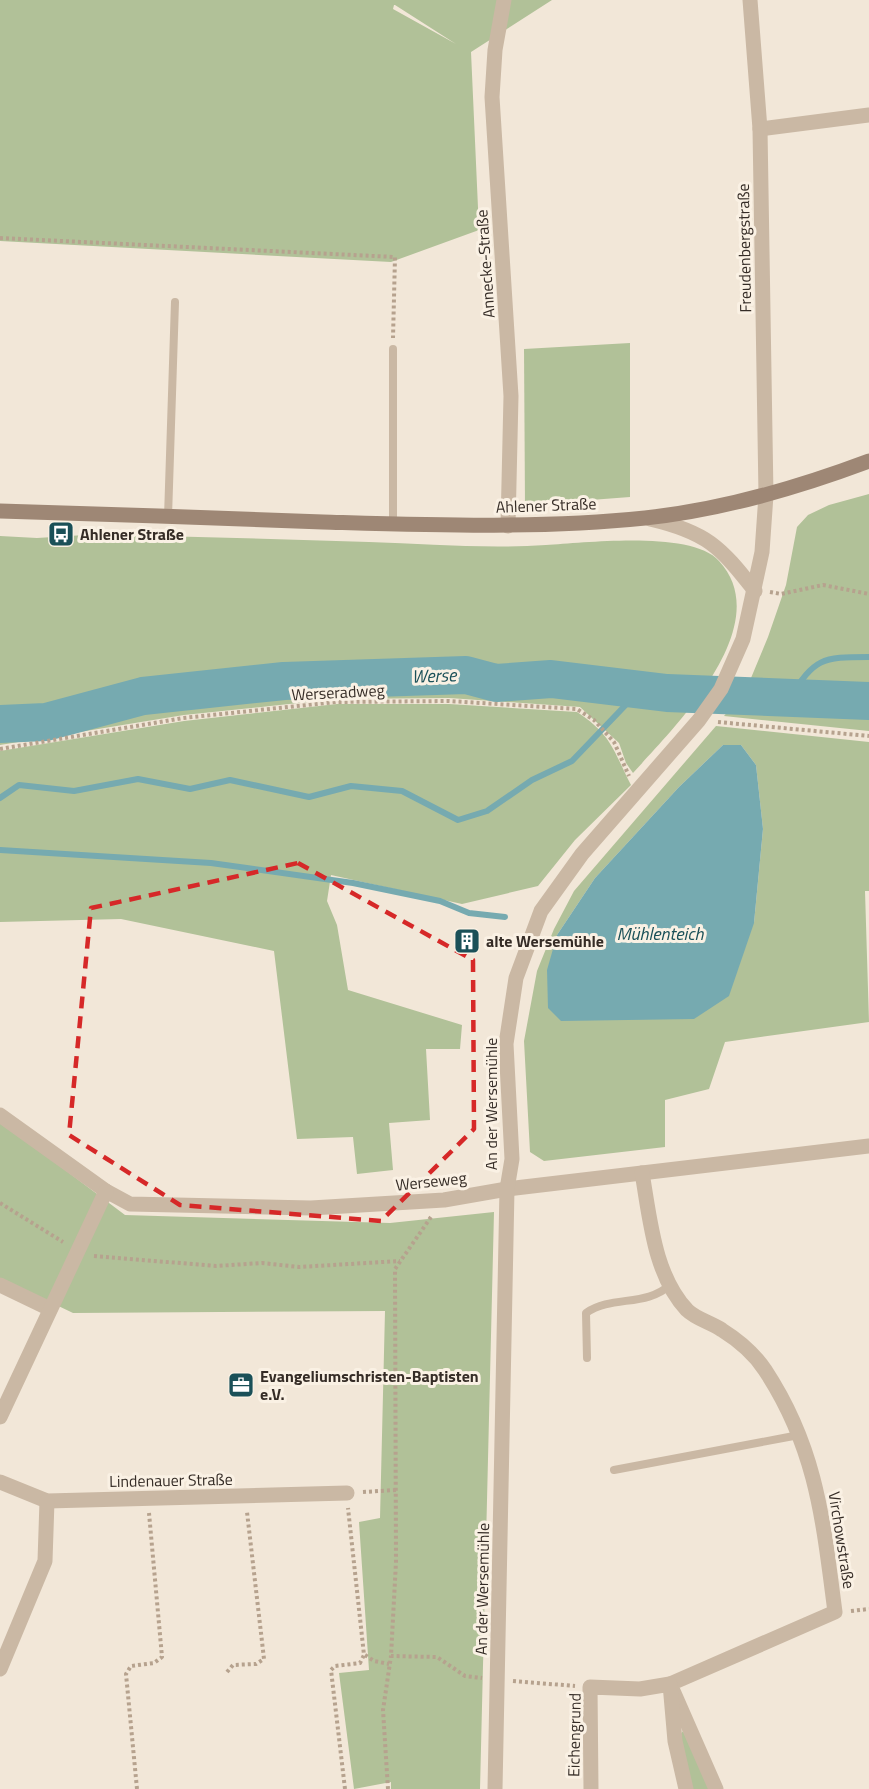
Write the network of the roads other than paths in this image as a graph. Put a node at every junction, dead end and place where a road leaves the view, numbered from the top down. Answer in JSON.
{"nodes":[{"id":1,"x":504,"y":0,"type":"edge"},
{"id":2,"x":750,"y":0,"type":"edge"},
{"id":3,"x":869,"y":115,"type":"edge"},
{"id":4,"x":760,"y":129,"type":"junction"},
{"id":5,"x":175,"y":302,"type":"dead end"},
{"id":6,"x":393,"y":349,"type":"road end"},
{"id":7,"x":869,"y":461,"type":"edge"},
{"id":8,"x":766,"y":495,"type":"junction"},
{"id":9,"x":0,"y":511,"type":"edge"},
{"id":10,"x":168,"y":517,"type":"junction"},
{"id":11,"x":646,"y":518,"type":"junction"},
{"id":12,"x":393,"y":524,"type":"junction"},
{"id":13,"x":508,"y":526,"type":"junction"},
{"id":14,"x":755,"y":591,"type":"junction"},
{"id":15,"x":0,"y":1115,"type":"edge"},
{"id":16,"x":869,"y":1146,"type":"edge"},
{"id":17,"x":642,"y":1173,"type":"junction"},
{"id":18,"x":507,"y":1189,"type":"junction"},
{"id":19,"x":106,"y":1191,"type":"junction"},
{"id":20,"x":0,"y":1285,"type":"edge"},
{"id":21,"x":670,"y":1285,"type":"junction"},
{"id":22,"x":50,"y":1309,"type":"junction"},
{"id":23,"x":587,"y":1358,"type":"dead end"},
{"id":24,"x":0,"y":1417,"type":"edge"},
{"id":25,"x":799,"y":1435,"type":"junction"},
{"id":26,"x":614,"y":1470,"type":"dead end"},
{"id":27,"x":0,"y":1482,"type":"edge"},
{"id":28,"x":347,"y":1493,"type":"road end"},
{"id":29,"x":47,"y":1501,"type":"junction"},
{"id":30,"x":835,"y":1612,"type":"joint"},
{"id":31,"x":0,"y":1669,"type":"edge"},
{"id":32,"x":670,"y":1684,"type":"junction"},
{"id":33,"x":495,"y":1789,"type":"edge"},
{"id":34,"x":591,"y":1789,"type":"edge"},
{"id":35,"x":686,"y":1789,"type":"edge"},
{"id":36,"x":716,"y":1789,"type":"edge"}],
"edges":[{"from":1,"to":13,"type":"street","name":"Annecke-Straße"},
{"from":2,"to":4,"type":"street","name":"Freudenbergstraße"},
{"from":3,"to":4,"type":"street"},
{"from":4,"to":8,"type":"street","name":"Freudenbergstraße"},
{"from":5,"to":10,"type":"lane"},
{"from":6,"to":12,"type":"lane"},
{"from":7,"to":8,"type":"main road","name":"Ahlener Straße"},
{"from":8,"to":11,"type":"main road","name":"Ahlener Straße"},
{"from":8,"to":14,"type":"street","name":"An der Wersemühle"},
{"from":9,"to":10,"type":"main road","name":"Ahlener Straße"},
{"from":10,"to":12,"type":"main road","name":"Ahlener Straße"},
{"from":11,"to":13,"type":"main road","name":"Ahlener Straße"},
{"from":11,"to":14,"type":"street"},
{"from":12,"to":13,"type":"main road","name":"Ahlener Straße"},
{"from":14,"to":18,"type":"street","name":"An der Wersemühle"},
{"from":15,"to":19,"type":"street","name":"Werseweg"},
{"from":16,"to":17,"type":"street","name":"Werseweg"},
{"from":17,"to":18,"type":"street","name":"Werseweg"},
{"from":17,"to":21,"type":"street","name":"Virchowstraße"},
{"from":18,"to":19,"type":"street","name":"Werseweg"},
{"from":18,"to":33,"type":"street","name":"An der Wersemühle"},
{"from":19,"to":22,"type":"street"},
{"from":20,"to":22,"type":"street"},
{"from":21,"to":23,"type":"lane"},
{"from":21,"to":25,"type":"street","name":"Virchowstraße"},
{"from":22,"to":24,"type":"street"},
{"from":25,"to":26,"type":"lane"},
{"from":25,"to":30,"type":"street","name":"Virchowstraße"},
{"from":27,"to":29,"type":"street","name":"Lindenauer Straße"},
{"from":28,"to":29,"type":"street","name":"Lindenauer Straße"},
{"from":29,"to":31,"type":"street"},
{"from":30,"to":32,"type":"street","name":"Eichengrund"},
{"from":32,"to":34,"type":"street","name":"Eichengrund"},
{"from":32,"to":35,"type":"street"},
{"from":32,"to":36,"type":"street"}]}
